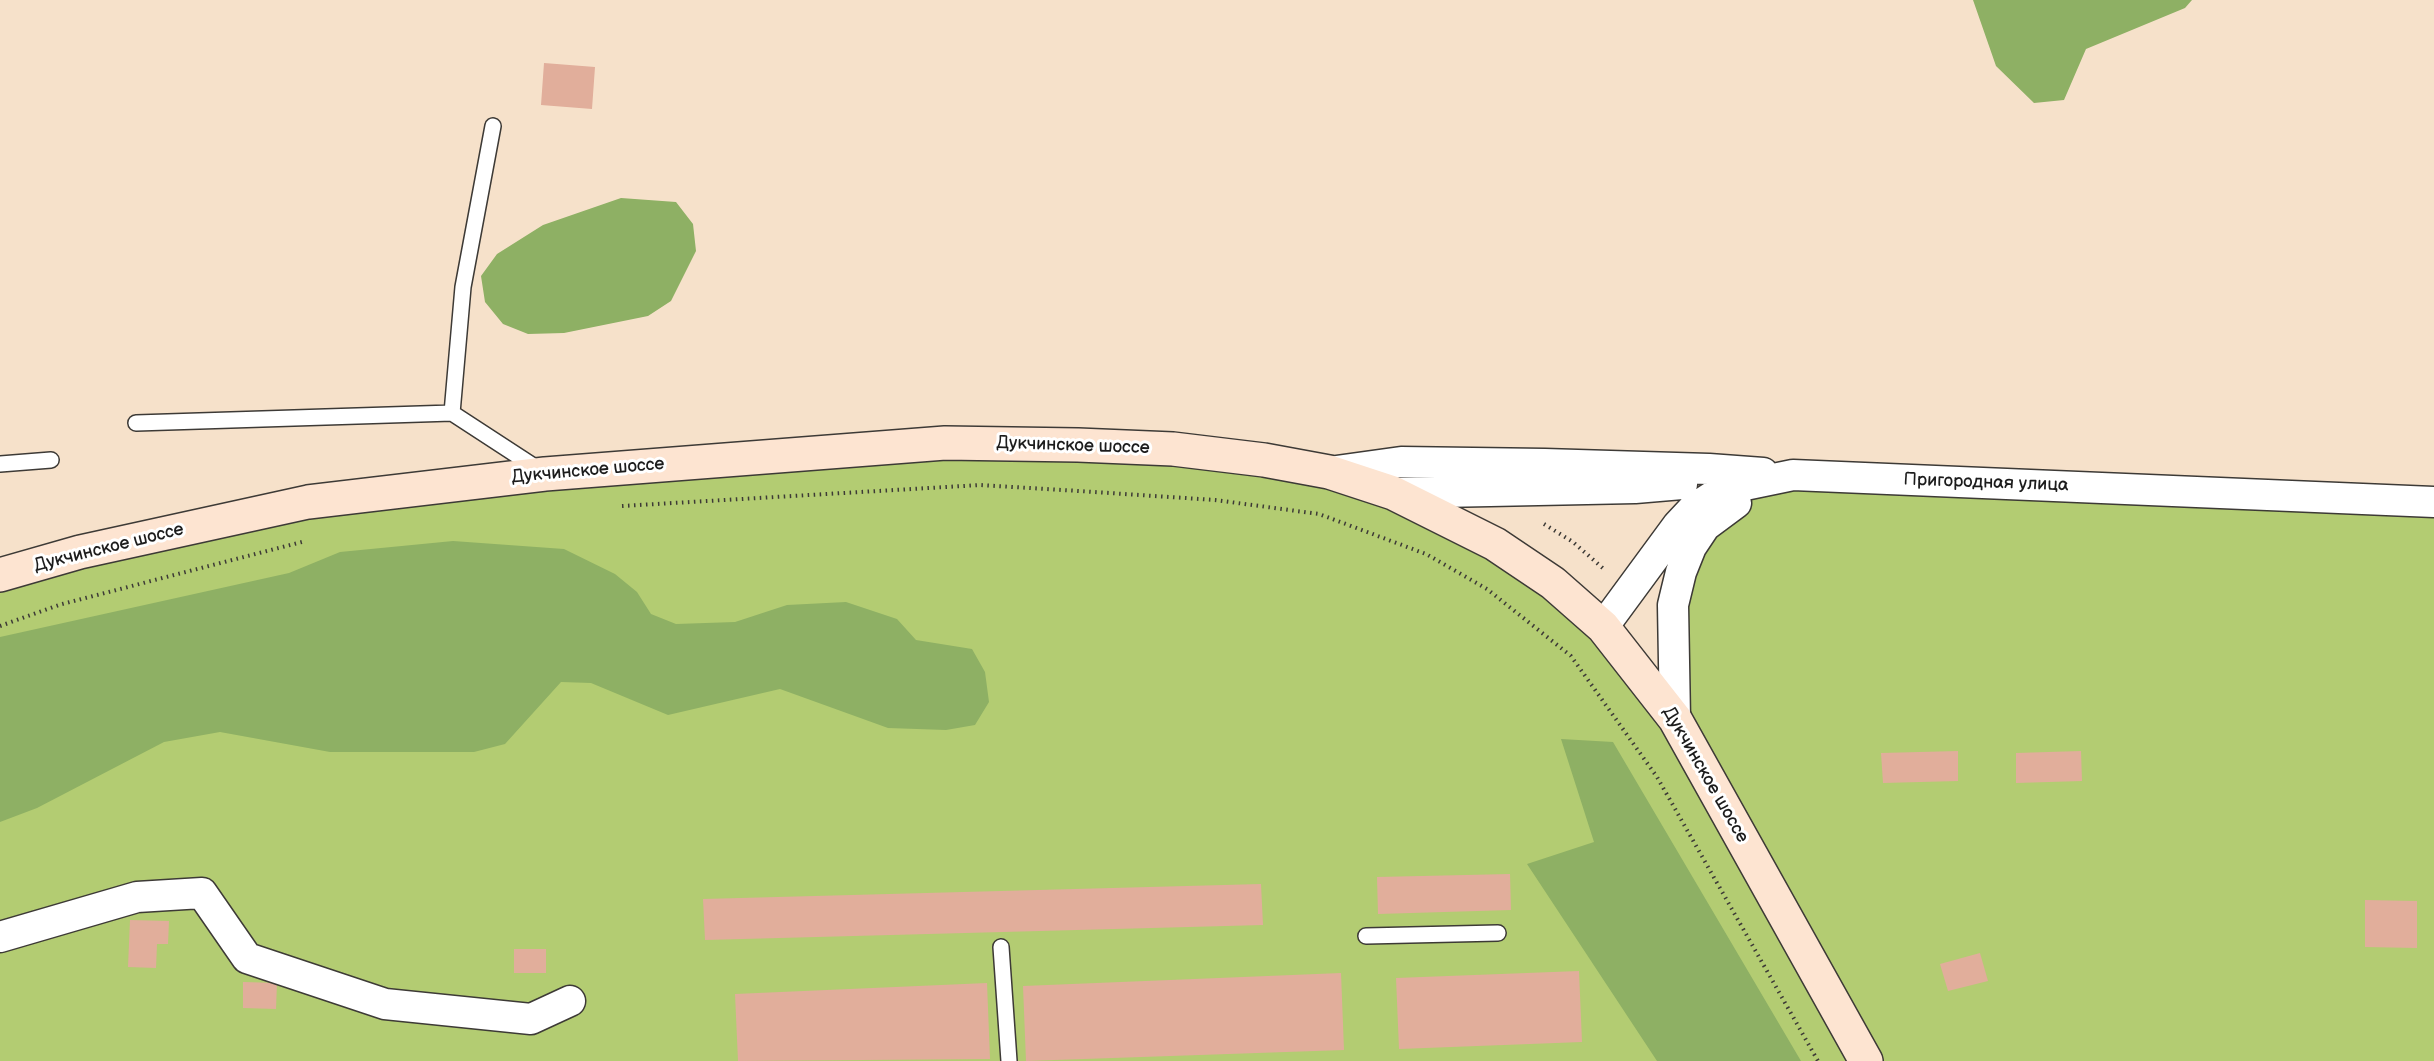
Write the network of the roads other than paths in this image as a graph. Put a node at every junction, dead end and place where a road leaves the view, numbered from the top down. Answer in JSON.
{"nodes":[{"id":1,"x":493,"y":126,"type":"dead end"},
{"id":2,"x":452,"y":413,"type":"junction"},
{"id":3,"x":136,"y":423,"type":"dead end"},
{"id":4,"x":51,"y":460,"type":"dead end"},
{"id":5,"x":0,"y":464,"type":"edge"},
{"id":6,"x":1329,"y":472,"type":"junction"},
{"id":7,"x":545,"y":474,"type":"junction"},
{"id":8,"x":1793,"y":475,"type":"junction"},
{"id":9,"x":1393,"y":493,"type":"junction"},
{"id":10,"x":2434,"y":502,"type":"edge"},
{"id":11,"x":0,"y":575,"type":"edge"},
{"id":12,"x":1603,"y":627,"type":"junction"},
{"id":13,"x":1675,"y":719,"type":"junction"},
{"id":14,"x":1498,"y":933,"type":"dead end"},
{"id":15,"x":1366,"y":936,"type":"dead end"},
{"id":16,"x":0,"y":938,"type":"edge"},
{"id":17,"x":1001,"y":947,"type":"dead end"},
{"id":18,"x":570,"y":1001,"type":"dead end"},
{"id":19,"x":1009,"y":1061,"type":"edge"},
{"id":20,"x":1866,"y":1061,"type":"edge"}],
"edges":[{"from":1,"to":2,"type":"lane"},
{"from":2,"to":3,"type":"lane"},
{"from":2,"to":7,"type":"lane"},
{"from":4,"to":5,"type":"lane"},
{"from":6,"to":7,"type":"street","name":"Дукчинское шоссе"},
{"from":6,"to":8,"type":"street"},
{"from":6,"to":9,"type":"street","name":"Дукчинское шоссе"},
{"from":7,"to":11,"type":"street","name":"Дукчинское шоссе"},
{"from":8,"to":9,"type":"street"},
{"from":8,"to":10,"type":"street","name":"Пригородная улица"},
{"from":8,"to":12,"type":"street","name":"Пригородная улица"},
{"from":8,"to":13,"type":"street"},
{"from":9,"to":12,"type":"street","name":"Дукчинское шоссе"},
{"from":12,"to":13,"type":"street","name":"Дукчинское шоссе"},
{"from":13,"to":20,"type":"street","name":"Дукчинское шоссе"},
{"from":14,"to":15,"type":"lane"},
{"from":16,"to":18,"type":"street"},
{"from":17,"to":19,"type":"lane"}]}
